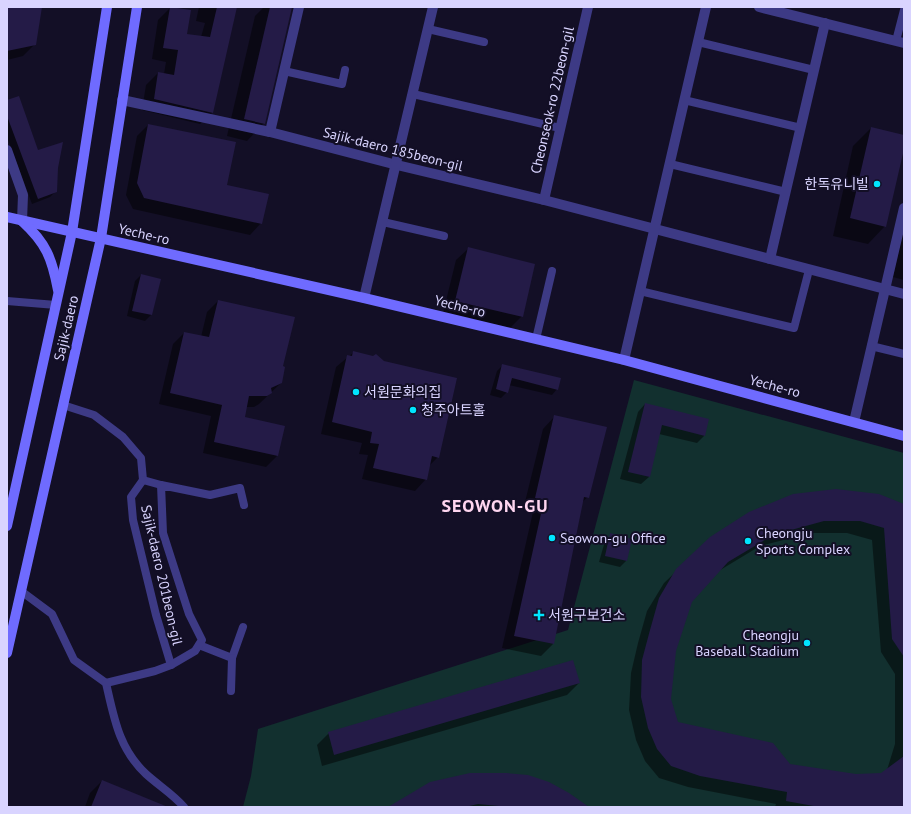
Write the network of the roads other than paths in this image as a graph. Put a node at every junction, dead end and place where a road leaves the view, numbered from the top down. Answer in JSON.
{"nodes":[{"id":1,"x":107,"y":7,"type":"edge"},
{"id":2,"x":137,"y":7,"type":"edge"},
{"id":3,"x":299,"y":7,"type":"edge"},
{"id":4,"x":433,"y":7,"type":"edge"},
{"id":5,"x":588,"y":7,"type":"edge"},
{"id":6,"x":706,"y":7,"type":"edge"},
{"id":7,"x":759,"y":7,"type":"edge"},
{"id":8,"x":904,"y":10,"type":"edge"},
{"id":9,"x":825,"y":23,"type":"junction"},
{"id":10,"x":428,"y":29,"type":"junction"},
{"id":11,"x":484,"y":42,"type":"dead end"},
{"id":12,"x":698,"y":42,"type":"junction"},
{"id":13,"x":900,"y":42,"type":"edge"},
{"id":14,"x":345,"y":70,"type":"dead end"},
{"id":15,"x":814,"y":70,"type":"junction"},
{"id":16,"x":284,"y":71,"type":"junction"},
{"id":17,"x":413,"y":94,"type":"junction"},
{"id":18,"x":122,"y":100,"type":"junction"},
{"id":19,"x":684,"y":100,"type":"junction"},
{"id":20,"x":560,"y":128,"type":"junction"},
{"id":21,"x":801,"y":128,"type":"junction"},
{"id":22,"x":270,"y":132,"type":"junction"},
{"id":23,"x":7,"y":150,"type":"edge"},
{"id":24,"x":670,"y":164,"type":"junction"},
{"id":25,"x":397,"y":165,"type":"junction"},
{"id":26,"x":786,"y":192,"type":"junction"},
{"id":27,"x":544,"y":200,"type":"junction"},
{"id":28,"x":904,"y":208,"type":"edge"},
{"id":29,"x":7,"y":217,"type":"edge"},
{"id":30,"x":22,"y":221,"type":"junction"},
{"id":31,"x":383,"y":222,"type":"junction"},
{"id":32,"x":655,"y":229,"type":"junction"},
{"id":33,"x":72,"y":232,"type":"junction"},
{"id":34,"x":444,"y":236,"type":"dead end"},
{"id":35,"x":101,"y":238,"type":"junction"},
{"id":36,"x":770,"y":260,"type":"junction"},
{"id":37,"x":809,"y":270,"type":"junction"},
{"id":38,"x":552,"y":272,"type":"dead end"},
{"id":39,"x":885,"y":289,"type":"junction"},
{"id":40,"x":640,"y":291,"type":"junction"},
{"id":41,"x":59,"y":294,"type":"junction"},
{"id":42,"x":904,"y":294,"type":"edge"},
{"id":43,"x":364,"y":298,"type":"junction"},
{"id":44,"x":7,"y":301,"type":"edge"},
{"id":45,"x":56,"y":305,"type":"junction"},
{"id":46,"x":536,"y":339,"type":"junction"},
{"id":47,"x":871,"y":346,"type":"junction"},
{"id":48,"x":904,"y":354,"type":"edge"},
{"id":49,"x":624,"y":360,"type":"junction"},
{"id":50,"x":63,"y":405,"type":"junction"},
{"id":51,"x":854,"y":422,"type":"junction"},
{"id":52,"x":904,"y":436,"type":"edge"},
{"id":53,"x":143,"y":480,"type":"junction"},
{"id":54,"x":161,"y":485,"type":"junction"},
{"id":55,"x":244,"y":505,"type":"dead end"},
{"id":56,"x":7,"y":526,"type":"edge"},
{"id":57,"x":21,"y":591,"type":"junction"},
{"id":58,"x":243,"y":627,"type":"dead end"},
{"id":59,"x":199,"y":645,"type":"junction"},
{"id":60,"x":7,"y":653,"type":"edge"},
{"id":61,"x":232,"y":658,"type":"junction"},
{"id":62,"x":171,"y":665,"type":"junction"},
{"id":63,"x":106,"y":683,"type":"junction"},
{"id":64,"x":231,"y":690,"type":"dead end"},
{"id":65,"x":184,"y":807,"type":"edge"}],
"edges":[{"from":1,"to":33,"type":"main road","name":"Sajik-daero"},
{"from":2,"to":18,"type":"main road","name":"Sajik-daero"},
{"from":3,"to":16,"type":"street"},
{"from":4,"to":10,"type":"street"},
{"from":5,"to":20,"type":"street","name":"Cheonseok-ro 22beon-gil"},
{"from":6,"to":12,"type":"street"},
{"from":7,"to":9,"type":"street"},
{"from":8,"to":13,"type":"lane"},
{"from":9,"to":13,"type":"street"},
{"from":9,"to":15,"type":"street"},
{"from":10,"to":11,"type":"lane"},
{"from":10,"to":17,"type":"street"},
{"from":12,"to":15,"type":"lane"},
{"from":12,"to":19,"type":"street"},
{"from":14,"to":16,"type":"lane"},
{"from":15,"to":21,"type":"street"},
{"from":16,"to":22,"type":"street"},
{"from":17,"to":20,"type":"lane"},
{"from":17,"to":25,"type":"street"},
{"from":18,"to":22,"type":"street","name":"Sajik-daero 185beon-gil"},
{"from":18,"to":35,"type":"main road","name":"Sajik-daero"},
{"from":19,"to":21,"type":"lane"},
{"from":19,"to":24,"type":"street"},
{"from":20,"to":27,"type":"street","name":"Cheonseok-ro 22beon-gil"},
{"from":21,"to":26,"type":"street"},
{"from":22,"to":25,"type":"street","name":"Sajik-daero 185beon-gil"},
{"from":23,"to":30,"type":"street"},
{"from":24,"to":26,"type":"lane"},
{"from":24,"to":32,"type":"street"},
{"from":25,"to":27,"type":"street","name":"Sajik-daero 185beon-gil"},
{"from":25,"to":31,"type":"street"},
{"from":26,"to":36,"type":"street"},
{"from":27,"to":32,"type":"street","name":"Sajik-daero 185beon-gil"},
{"from":28,"to":39,"type":"street"},
{"from":29,"to":30,"type":"main road","name":"Yeche-ro"},
{"from":30,"to":33,"type":"main road","name":"Yeche-ro"},
{"from":30,"to":41,"type":"main road"},
{"from":31,"to":34,"type":"lane"},
{"from":31,"to":43,"type":"street"},
{"from":32,"to":36,"type":"street","name":"Sajik-daero 185beon-gil"},
{"from":32,"to":40,"type":"street"},
{"from":33,"to":35,"type":"main road","name":"Yeche-ro"},
{"from":33,"to":41,"type":"main road","name":"Sajik-daero"},
{"from":35,"to":43,"type":"main road","name":"Yeche-ro"},
{"from":35,"to":50,"type":"main road","name":"Sajik-daero"},
{"from":36,"to":37,"type":"street","name":"Sajik-daero 185beon-gil"},
{"from":37,"to":39,"type":"street","name":"Sajik-daero 185beon-gil"},
{"from":37,"to":40,"type":"lane"},
{"from":38,"to":46,"type":"lane"},
{"from":39,"to":42,"type":"street","name":"Sajik-daero 185beon-gil"},
{"from":39,"to":47,"type":"street"},
{"from":40,"to":49,"type":"street"},
{"from":41,"to":45,"type":"main road","name":"Sajik-daero"},
{"from":43,"to":46,"type":"main road","name":"Yeche-ro"},
{"from":44,"to":45,"type":"lane","name":"Sajik-daero"},
{"from":45,"to":56,"type":"main road","name":"Sajik-daero"},
{"from":46,"to":49,"type":"main road","name":"Yeche-ro"},
{"from":47,"to":48,"type":"lane"},
{"from":47,"to":51,"type":"street"},
{"from":49,"to":51,"type":"main road","name":"Yeche-ro"},
{"from":50,"to":53,"type":"lane"},
{"from":50,"to":57,"type":"main road","name":"Sajik-daero"},
{"from":51,"to":52,"type":"main road","name":"Yeche-ro"},
{"from":53,"to":54,"type":"lane"},
{"from":53,"to":62,"type":"lane","name":"Sajik-daero 201beon-gil"},
{"from":54,"to":55,"type":"lane","name":"Sajik-daero 201beon-gil"},
{"from":54,"to":59,"type":"lane","name":"Sajik-daero 201beon-gil"},
{"from":57,"to":60,"type":"main road","name":"Sajik-daero"},
{"from":57,"to":63,"type":"lane"},
{"from":58,"to":61,"type":"lane"},
{"from":59,"to":61,"type":"lane"},
{"from":59,"to":62,"type":"lane","name":"Sajik-daero 201beon-gil"},
{"from":61,"to":64,"type":"lane"},
{"from":62,"to":63,"type":"lane"},
{"from":63,"to":65,"type":"lane"}]}
